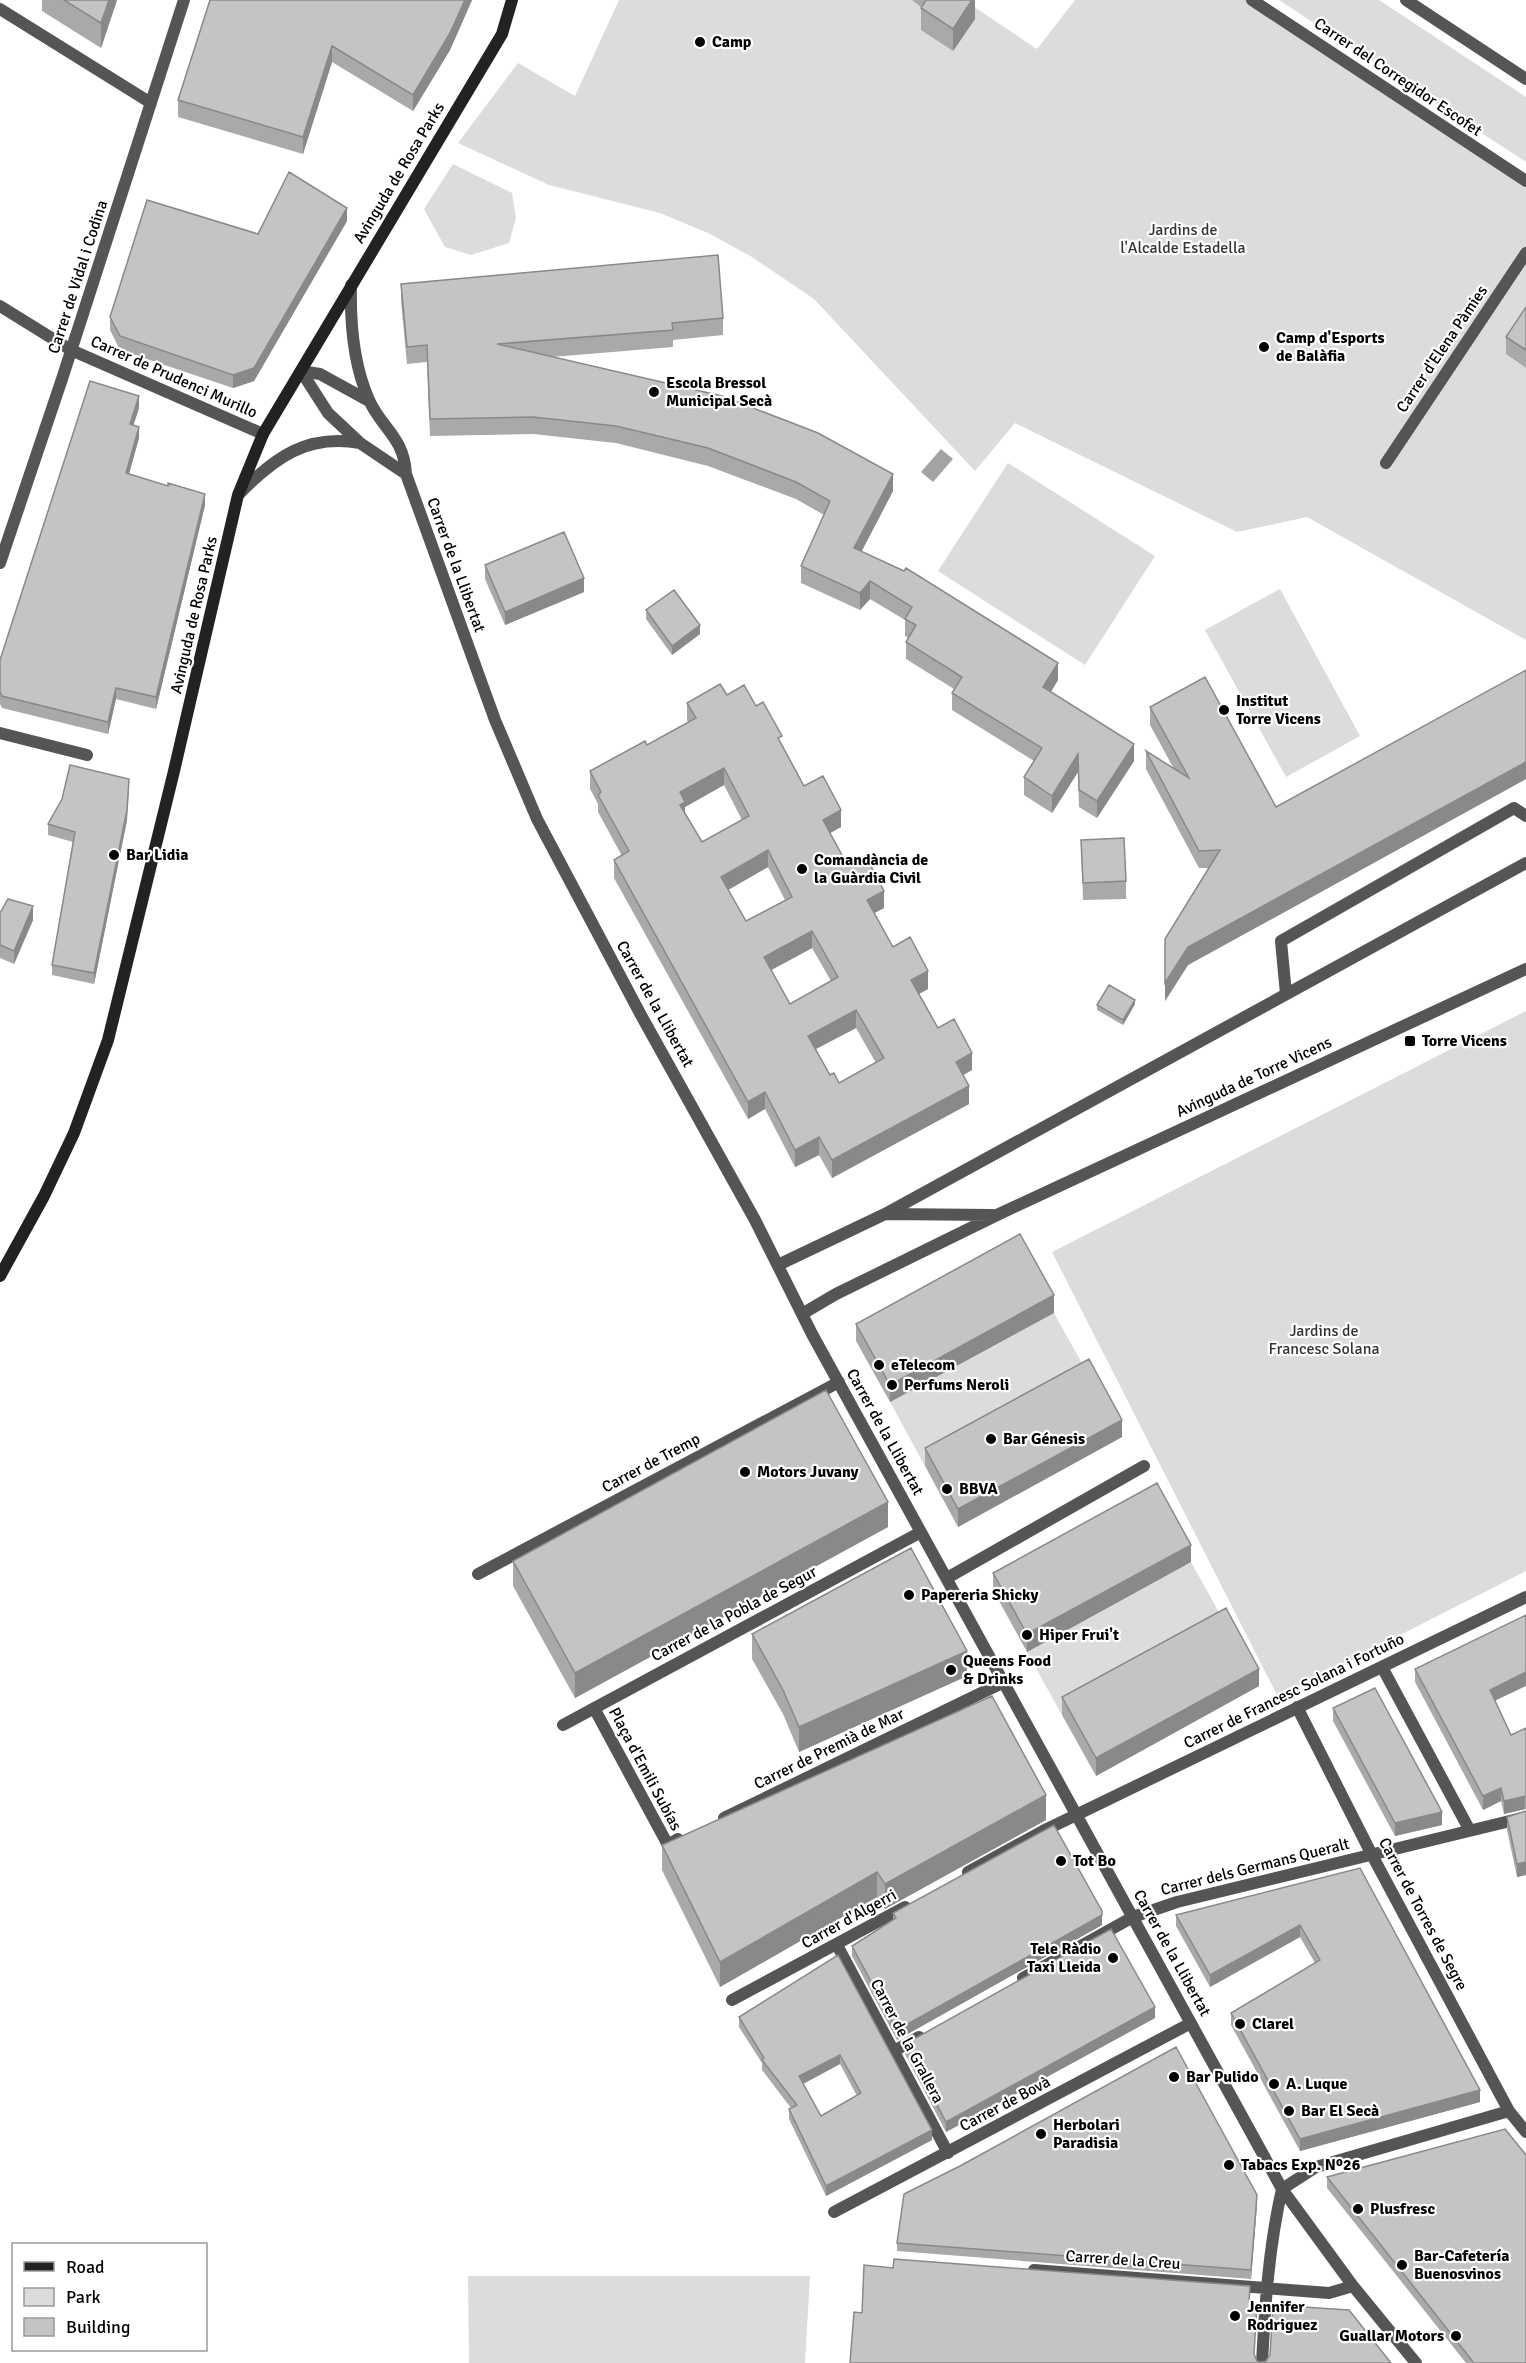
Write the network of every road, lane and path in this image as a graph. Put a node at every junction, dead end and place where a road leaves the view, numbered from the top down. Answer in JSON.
{"nodes":[{"id":1,"x":184,"y":0,"type":"edge"},
{"id":2,"x":512,"y":0,"type":"edge"},
{"id":3,"x":1252,"y":0,"type":"edge"},
{"id":4,"x":1406,"y":0,"type":"edge"},
{"id":5,"x":0,"y":9,"type":"edge"},
{"id":6,"x":1526,"y":79,"type":"edge"},
{"id":7,"x":151,"y":103,"type":"junction"},
{"id":8,"x":1526,"y":182,"type":"edge"},
{"id":9,"x":1526,"y":253,"type":"edge"},
{"id":10,"x":351,"y":284,"type":"junction"},
{"id":11,"x":0,"y":306,"type":"edge"},
{"id":12,"x":71,"y":350,"type":"junction"},
{"id":13,"x":301,"y":371,"type":"junction"},
{"id":14,"x":369,"y":401,"type":"junction"},
{"id":15,"x":263,"y":434,"type":"junction"},
{"id":16,"x":360,"y":443,"type":"junction"},
{"id":17,"x":1386,"y":463,"type":"dead end"},
{"id":18,"x":406,"y":474,"type":"junction"},
{"id":19,"x":238,"y":495,"type":"junction"},
{"id":20,"x":0,"y":563,"type":"edge"},
{"id":21,"x":0,"y":733,"type":"edge"},
{"id":22,"x":87,"y":755,"type":"dead end"},
{"id":23,"x":1526,"y":816,"type":"edge"},
{"id":24,"x":1526,"y":862,"type":"edge"},
{"id":25,"x":1526,"y":969,"type":"edge"},
{"id":26,"x":1286,"y":994,"type":"junction"},
{"id":27,"x":885,"y":1214,"type":"junction"},
{"id":28,"x":997,"y":1215,"type":"junction"},
{"id":29,"x":778,"y":1265,"type":"junction"},
{"id":30,"x":0,"y":1276,"type":"edge"},
{"id":31,"x":802,"y":1314,"type":"junction"},
{"id":32,"x":839,"y":1382,"type":"junction"},
{"id":33,"x":1144,"y":1466,"type":"dead end"},
{"id":34,"x":921,"y":1532,"type":"junction"},
{"id":35,"x":478,"y":1574,"type":"dead end"},
{"id":36,"x":947,"y":1578,"type":"junction"},
{"id":37,"x":1526,"y":1597,"type":"edge"},
{"id":38,"x":1382,"y":1667,"type":"junction"},
{"id":39,"x":1004,"y":1682,"type":"junction"},
{"id":40,"x":1297,"y":1707,"type":"junction"},
{"id":41,"x":594,"y":1708,"type":"junction"},
{"id":42,"x":563,"y":1725,"type":"dead end"},
{"id":43,"x":1076,"y":1814,"type":"junction"},
{"id":44,"x":1526,"y":1817,"type":"edge"},
{"id":45,"x":711,"y":1824,"type":"edge"},
{"id":46,"x":1470,"y":1829,"type":"junction"},
{"id":47,"x":689,"y":1834,"type":"edge"},
{"id":48,"x":1372,"y":1855,"type":"junction"},
{"id":49,"x":960,"y":1876,"type":"edge"},
{"id":50,"x":919,"y":1899,"type":"edge"},
{"id":51,"x":1133,"y":1917,"type":"junction"},
{"id":52,"x":837,"y":1946,"type":"junction"},
{"id":53,"x":1008,"y":1986,"type":"edge"},
{"id":54,"x":732,"y":2000,"type":"dead end"},
{"id":55,"x":1191,"y":2023,"type":"junction"},
{"id":56,"x":925,"y":2033,"type":"edge"},
{"id":57,"x":894,"y":2051,"type":"junction"},
{"id":58,"x":1509,"y":2111,"type":"junction"},
{"id":59,"x":1526,"y":2132,"type":"edge"},
{"id":60,"x":948,"y":2153,"type":"junction"},
{"id":61,"x":1282,"y":2189,"type":"junction"},
{"id":62,"x":834,"y":2212,"type":"dead end"},
{"id":63,"x":1019,"y":2268,"type":"edge"},
{"id":64,"x":1353,"y":2286,"type":"junction"},
{"id":65,"x":1267,"y":2287,"type":"junction"},
{"id":66,"x":1262,"y":2363,"type":"edge"},
{"id":67,"x":1416,"y":2363,"type":"edge"}],
"edges":[{"from":1,"to":7,"type":"street","name":"Carrer de Vidal i Codina"},
{"from":2,"to":10,"type":"main road","name":"Avinguda de Rosa Parks"},
{"from":3,"to":8,"type":"street","name":"Carrer del Corregidor Escofet"},
{"from":4,"to":6,"type":"street"},
{"from":5,"to":7,"type":"street"},
{"from":7,"to":12,"type":"street","name":"Carrer de Vidal i Codina"},
{"from":9,"to":17,"type":"street","name":"Carrer d'Elena Pàmies"},
{"from":10,"to":13,"type":"main road","name":"Avinguda de Rosa Parks"},
{"from":10,"to":14,"type":"street","name":"Carrer de la Llibertat"},
{"from":11,"to":12,"type":"street","name":"Carrer de Prudenci Murillo"},
{"from":12,"to":15,"type":"street","name":"Carrer de Prudenci Murillo"},
{"from":12,"to":20,"type":"street","name":"Carrer de Vidal i Codina"},
{"from":13,"to":14,"type":"street","name":"Carrer de la Llibertat"},
{"from":13,"to":15,"type":"main road","name":"Avinguda de Rosa Parks"},
{"from":13,"to":16,"type":"street"},
{"from":14,"to":18,"type":"street","name":"Carrer de la Llibertat"},
{"from":15,"to":19,"type":"main road","name":"Avinguda de Rosa Parks"},
{"from":16,"to":18,"type":"street"},
{"from":16,"to":19,"type":"street"},
{"from":18,"to":29,"type":"street","name":"Carrer de la Llibertat"},
{"from":19,"to":30,"type":"main road","name":"Avinguda de Rosa Parks"},
{"from":21,"to":22,"type":"street"},
{"from":23,"to":26,"type":"street"},
{"from":24,"to":26,"type":"street","name":"Avinguda de Torre Vicens"},
{"from":25,"to":28,"type":"street","name":"Avinguda de Torre Vicens"},
{"from":26,"to":27,"type":"street","name":"Avinguda de Torre Vicens"},
{"from":27,"to":28,"type":"street","name":"Avinguda de Torre Vicens"},
{"from":27,"to":29,"type":"street","name":"Avinguda de Torre Vicens"},
{"from":28,"to":31,"type":"street","name":"Avinguda de Torre Vicens"},
{"from":29,"to":31,"type":"street","name":"Carrer de la Llibertat"},
{"from":31,"to":32,"type":"street","name":"Carrer de la Llibertat"},
{"from":32,"to":34,"type":"street","name":"Carrer de la Llibertat"},
{"from":32,"to":35,"type":"street","name":"Carrer de Tremp"},
{"from":33,"to":36,"type":"street"},
{"from":34,"to":36,"type":"street","name":"Carrer de la Llibertat"},
{"from":34,"to":41,"type":"street","name":"Carrer de la Pobla de Segur"},
{"from":36,"to":39,"type":"street","name":"Carrer de la Llibertat"},
{"from":37,"to":38,"type":"street","name":"Carrer de Francesc Solana i Fortuño"},
{"from":38,"to":40,"type":"street","name":"Carrer de Francesc Solana i Fortuño"},
{"from":38,"to":46,"type":"street"},
{"from":39,"to":43,"type":"street","name":"Carrer de la Llibertat"},
{"from":39,"to":45,"type":"street","name":"Carrer de Premià de Mar"},
{"from":40,"to":43,"type":"street","name":"Carrer de Francesc Solana i Fortuño"},
{"from":40,"to":48,"type":"street","name":"Carrer de Torres de Segre"},
{"from":41,"to":42,"type":"street","name":"Carrer de la Pobla de Segur"},
{"from":41,"to":47,"type":"street","name":"Plaça d'Emili Subías"},
{"from":43,"to":49,"type":"street"},
{"from":43,"to":51,"type":"street","name":"Carrer de la Llibertat"},
{"from":44,"to":46,"type":"street","name":"Carrer dels Germans Queralt"},
{"from":46,"to":48,"type":"street","name":"Carrer dels Germans Queralt"},
{"from":48,"to":51,"type":"street","name":"Carrer dels Germans Queralt"},
{"from":48,"to":58,"type":"street","name":"Carrer de Torres de Segre"},
{"from":50,"to":52,"type":"street","name":"Carrer d'Algerri"},
{"from":51,"to":53,"type":"street","name":"Carrer dels Germans Queralt"},
{"from":51,"to":55,"type":"street","name":"Carrer de la Llibertat"},
{"from":52,"to":54,"type":"street","name":"Carrer d'Algerri"},
{"from":52,"to":57,"type":"street","name":"Carrer de la Grallera"},
{"from":55,"to":60,"type":"street","name":"Carrer de Bovà"},
{"from":55,"to":61,"type":"street","name":"Carrer de la Llibertat"},
{"from":56,"to":57,"type":"street"},
{"from":57,"to":60,"type":"street","name":"Carrer de la Grallera"},
{"from":58,"to":59,"type":"street","name":"Carrer de Torres de Segre"},
{"from":58,"to":61,"type":"street"},
{"from":60,"to":62,"type":"street","name":"Carrer de Bovà"},
{"from":61,"to":64,"type":"street","name":"Carrer de la Llibertat"},
{"from":61,"to":65,"type":"street"},
{"from":63,"to":65,"type":"street","name":"Carrer de la Creu"},
{"from":64,"to":65,"type":"street","name":"Carrer de la Creu"},
{"from":64,"to":67,"type":"street","name":"Carrer de la Llibertat"},
{"from":65,"to":66,"type":"street"}]}
